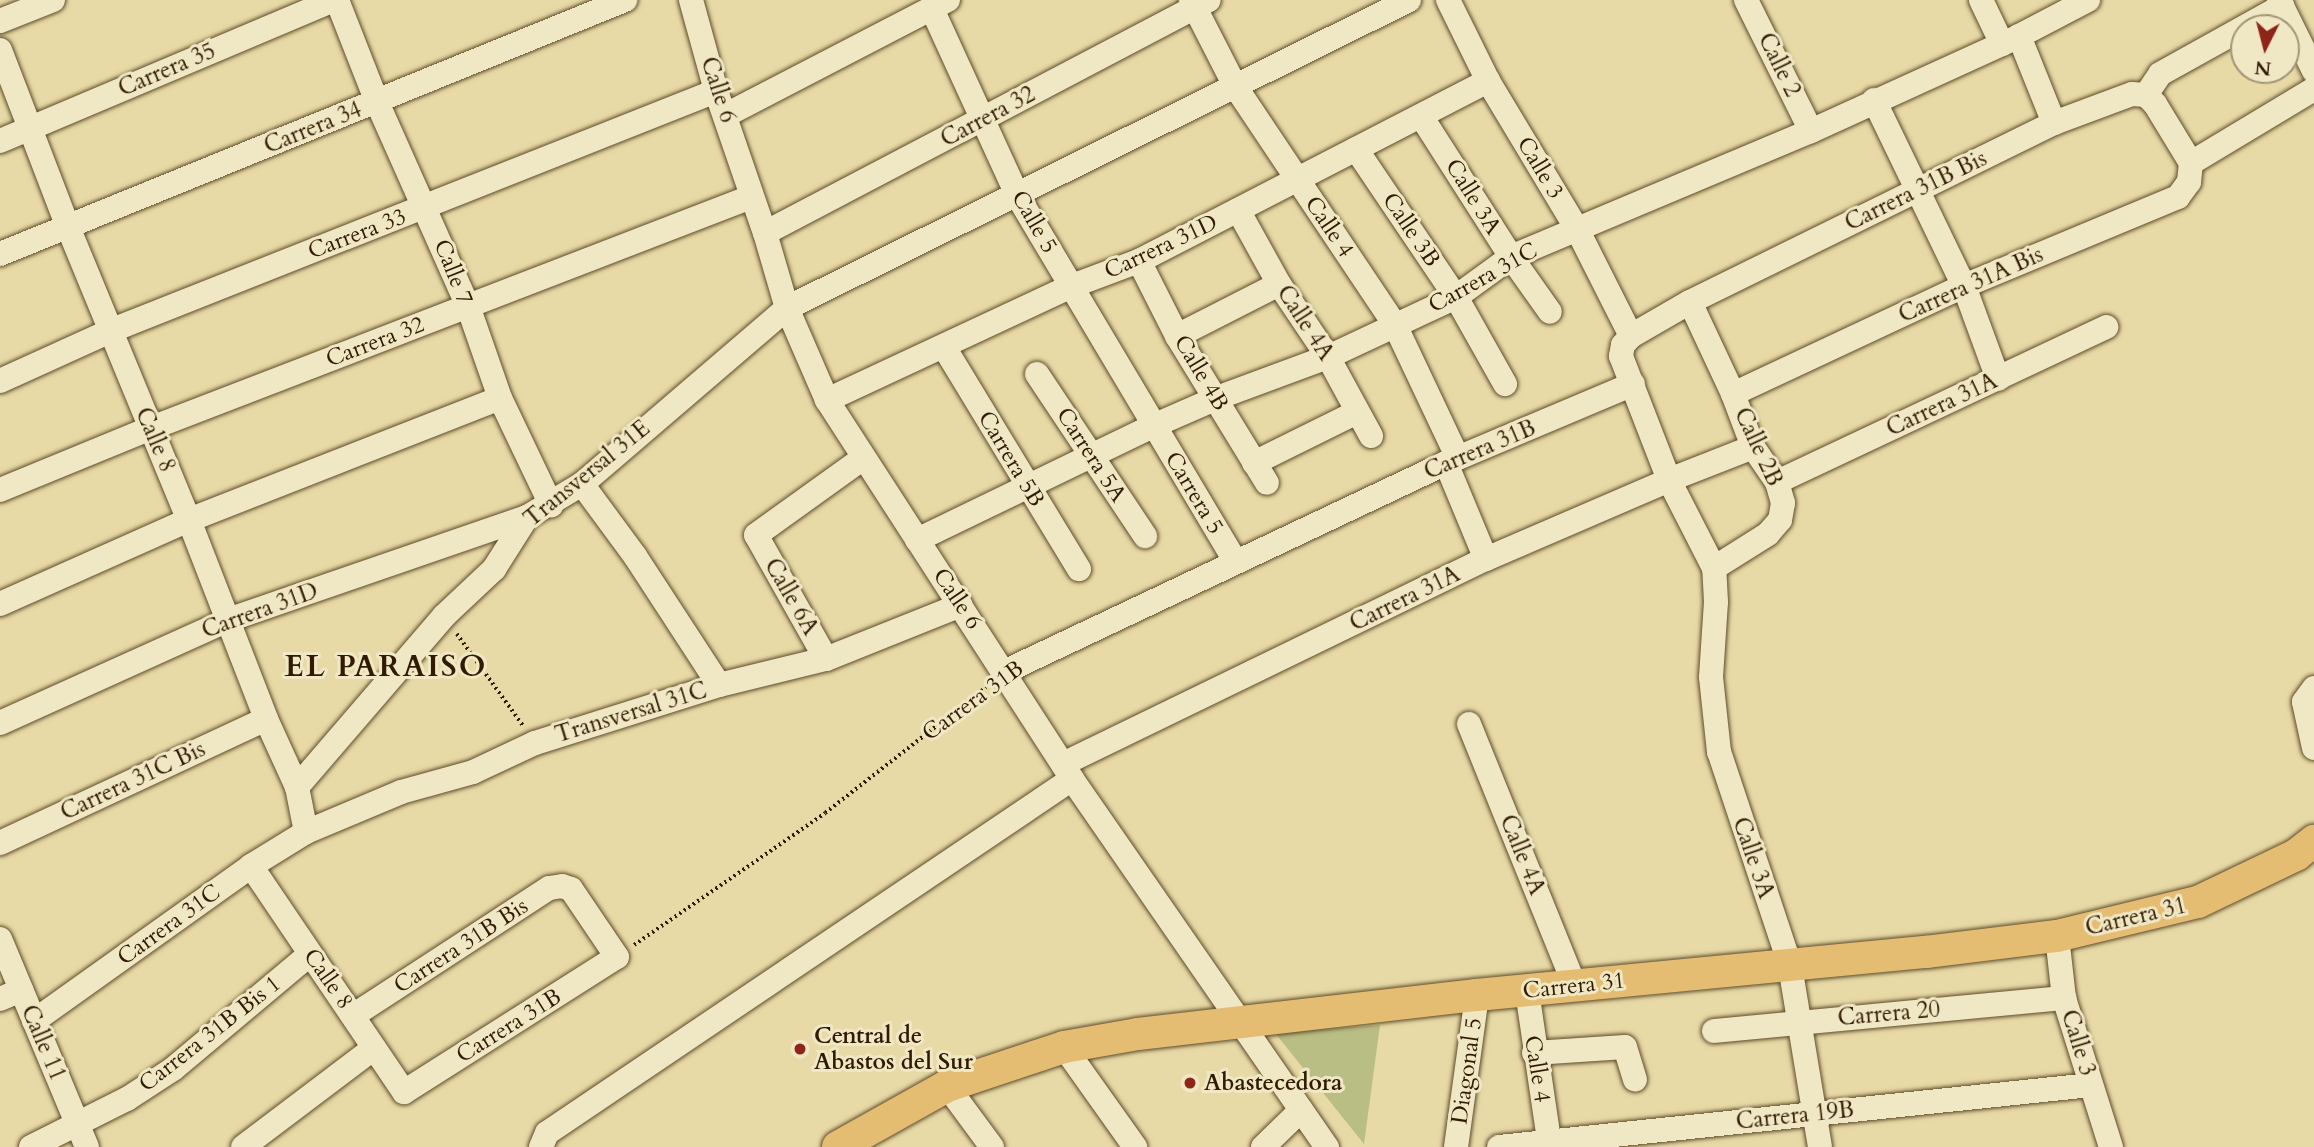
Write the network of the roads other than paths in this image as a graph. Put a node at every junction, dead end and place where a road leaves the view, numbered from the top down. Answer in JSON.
{"nodes":[{"id":1,"x":53,"y":0,"type":"edge"},
{"id":2,"x":336,"y":0,"type":"edge"},
{"id":3,"x":625,"y":0,"type":"edge"},
{"id":4,"x":691,"y":0,"type":"edge"},
{"id":5,"x":1409,"y":0,"type":"edge"},
{"id":6,"x":1448,"y":0,"type":"edge"},
{"id":7,"x":1746,"y":0,"type":"edge"},
{"id":8,"x":1981,"y":0,"type":"edge"},
{"id":9,"x":2088,"y":0,"type":"edge"},
{"id":10,"x":1198,"y":2,"type":"edge"},
{"id":11,"x":2281,"y":3,"type":"edge"},
{"id":12,"x":940,"y":5,"type":"edge"},
{"id":13,"x":0,"y":21,"type":"edge"},
{"id":14,"x":2010,"y":40,"type":"junction"},
{"id":15,"x":0,"y":50,"type":"edge"},
{"id":16,"x":2314,"y":71,"type":"edge"},
{"id":17,"x":1488,"y":80,"type":"junction"},
{"id":18,"x":1236,"y":86,"type":"junction"},
{"id":19,"x":2314,"y":89,"type":"edge"},
{"id":20,"x":716,"y":91,"type":"junction"},
{"id":21,"x":2146,"y":95,"type":"junction"},
{"id":22,"x":1874,"y":100,"type":"junction"},
{"id":23,"x":377,"y":102,"type":"junction"},
{"id":24,"x":726,"y":116,"type":"junction"},
{"id":25,"x":1421,"y":116,"type":"junction"},
{"id":26,"x":983,"y":119,"type":"junction"},
{"id":27,"x":2053,"y":123,"type":"junction"},
{"id":28,"x":30,"y":128,"type":"junction"},
{"id":29,"x":1811,"y":131,"type":"junction"},
{"id":30,"x":0,"y":141,"type":"edge"},
{"id":31,"x":1356,"y":149,"type":"junction"},
{"id":32,"x":2191,"y":163,"type":"junction"},
{"id":33,"x":1298,"y":181,"type":"junction"},
{"id":34,"x":1919,"y":189,"type":"junction"},
{"id":35,"x":1017,"y":195,"type":"junction"},
{"id":36,"x":751,"y":197,"type":"junction"},
{"id":37,"x":426,"y":207,"type":"junction"},
{"id":38,"x":1238,"y":210,"type":"junction"},
{"id":39,"x":68,"y":227,"type":"junction"},
{"id":40,"x":1577,"y":229,"type":"junction"},
{"id":41,"x":765,"y":233,"type":"junction"},
{"id":42,"x":0,"y":254,"type":"edge"},
{"id":43,"x":1511,"y":257,"type":"junction"},
{"id":44,"x":1139,"y":261,"type":"junction"},
{"id":45,"x":1279,"y":284,"type":"junction"},
{"id":46,"x":1072,"y":286,"type":"junction"},
{"id":47,"x":1964,"y":286,"type":"junction"},
{"id":48,"x":1456,"y":297,"type":"junction"},
{"id":49,"x":1690,"y":302,"type":"junction"},
{"id":50,"x":468,"y":306,"type":"junction"},
{"id":51,"x":787,"y":308,"type":"junction"},
{"id":52,"x":1549,"y":312,"type":"dead end"},
{"id":53,"x":1395,"y":325,"type":"junction"},
{"id":54,"x":2106,"y":327,"type":"dead end"},
{"id":55,"x":110,"y":331,"type":"junction"},
{"id":56,"x":1177,"y":336,"type":"junction"},
{"id":57,"x":1631,"y":336,"type":"junction"},
{"id":58,"x":944,"y":348,"type":"junction"},
{"id":59,"x":1328,"y":357,"type":"junction"},
{"id":60,"x":1037,"y":374,"type":"dead end"},
{"id":61,"x":1998,"y":379,"type":"junction"},
{"id":62,"x":0,"y":381,"type":"edge"},
{"id":63,"x":1505,"y":384,"type":"dead end"},
{"id":64,"x":1633,"y":384,"type":"junction"},
{"id":65,"x":1733,"y":394,"type":"junction"},
{"id":66,"x":500,"y":398,"type":"junction"},
{"id":67,"x":1217,"y":398,"type":"junction"},
{"id":68,"x":827,"y":400,"type":"junction"},
{"id":69,"x":1357,"y":412,"type":"junction"},
{"id":70,"x":1153,"y":426,"type":"junction"},
{"id":71,"x":149,"y":429,"type":"junction"},
{"id":72,"x":1371,"y":436,"type":"dead end"},
{"id":73,"x":1753,"y":447,"type":"junction"},
{"id":74,"x":1093,"y":455,"type":"junction"},
{"id":75,"x":863,"y":458,"type":"junction"},
{"id":76,"x":1452,"y":461,"type":"junction"},
{"id":77,"x":1669,"y":480,"type":"junction"},
{"id":78,"x":1777,"y":482,"type":"junction"},
{"id":79,"x":582,"y":484,"type":"junction"},
{"id":80,"x":1026,"y":486,"type":"junction"},
{"id":81,"x":0,"y":490,"type":"edge"},
{"id":82,"x":551,"y":505,"type":"junction"},
{"id":83,"x":527,"y":517,"type":"junction"},
{"id":84,"x":189,"y":520,"type":"junction"},
{"id":85,"x":1145,"y":536,"type":"dead end"},
{"id":86,"x":917,"y":540,"type":"junction"},
{"id":87,"x":1486,"y":559,"type":"junction"},
{"id":88,"x":1235,"y":561,"type":"junction"},
{"id":89,"x":1714,"y":568,"type":"junction"},
{"id":90,"x":1079,"y":569,"type":"dead end"},
{"id":91,"x":0,"y":604,"type":"edge"},
{"id":92,"x":961,"y":605,"type":"junction"},
{"id":93,"x":228,"y":620,"type":"junction"},
{"id":94,"x":826,"y":659,"type":"junction"},
{"id":95,"x":1004,"y":672,"type":"junction"},
{"id":96,"x":719,"y":685,"type":"junction"},
{"id":97,"x":2314,"y":688,"type":"edge"},
{"id":98,"x":266,"y":719,"type":"junction"},
{"id":99,"x":0,"y":723,"type":"edge"},
{"id":100,"x":1468,"y":724,"type":"dead end"},
{"id":101,"x":2314,"y":748,"type":"edge"},
{"id":102,"x":1067,"y":772,"type":"junction"},
{"id":103,"x":296,"y":787,"type":"junction"},
{"id":104,"x":306,"y":832,"type":"junction"},
{"id":105,"x":2314,"y":842,"type":"edge"},
{"id":106,"x":0,"y":843,"type":"edge"},
{"id":107,"x":251,"y":866,"type":"junction"},
{"id":108,"x":571,"y":889,"type":"joint"},
{"id":109,"x":2057,"y":936,"type":"junction"},
{"id":110,"x":0,"y":939,"type":"edge"},
{"id":111,"x":310,"y":954,"type":"junction"},
{"id":112,"x":1790,"y":965,"type":"junction"},
{"id":113,"x":1575,"y":986,"type":"junction"},
{"id":114,"x":1527,"y":991,"type":"junction"},
{"id":115,"x":10,"y":995,"type":"edge"},
{"id":116,"x":1477,"y":995,"type":"junction"},
{"id":117,"x":2064,"y":998,"type":"junction"},
{"id":118,"x":353,"y":1016,"type":"junction"},
{"id":119,"x":34,"y":1021,"type":"junction"},
{"id":120,"x":1242,"y":1023,"type":"junction"},
{"id":121,"x":1800,"y":1023,"type":"junction"},
{"id":122,"x":1714,"y":1031,"type":"dead end"},
{"id":123,"x":1064,"y":1047,"type":"junction"},
{"id":124,"x":374,"y":1048,"type":"junction"},
{"id":125,"x":1534,"y":1053,"type":"junction"},
{"id":126,"x":1634,"y":1080,"type":"dead end"},
{"id":127,"x":2091,"y":1085,"type":"junction"},
{"id":128,"x":947,"y":1086,"type":"junction"},
{"id":129,"x":404,"y":1092,"type":"joint"},
{"id":130,"x":1301,"y":1110,"type":"junction"},
{"id":131,"x":1814,"y":1114,"type":"junction"},
{"id":132,"x":77,"y":1123,"type":"junction"},
{"id":133,"x":852,"y":1144,"type":"edge"},
{"id":134,"x":1549,"y":1144,"type":"edge"},
{"id":135,"x":31,"y":1147,"type":"edge"},
{"id":136,"x":88,"y":1147,"type":"edge"},
{"id":137,"x":243,"y":1147,"type":"edge"},
{"id":138,"x":541,"y":1147,"type":"edge"},
{"id":139,"x":992,"y":1147,"type":"edge"},
{"id":140,"x":1135,"y":1147,"type":"edge"},
{"id":141,"x":1262,"y":1147,"type":"edge"},
{"id":142,"x":1327,"y":1147,"type":"edge"},
{"id":143,"x":1456,"y":1147,"type":"edge"},
{"id":144,"x":1499,"y":1147,"type":"edge"},
{"id":145,"x":1819,"y":1147,"type":"edge"},
{"id":146,"x":2111,"y":1147,"type":"edge"}],
"edges":[{"from":1,"to":13,"type":"street"},
{"from":2,"to":23,"type":"street","name":"Calle 7"},
{"from":2,"to":28,"type":"street","name":"Carrera 35"},
{"from":3,"to":23,"type":"street","name":"Carrera 34"},
{"from":4,"to":20,"type":"street","name":"Calle 6"},
{"from":5,"to":18,"type":"street"},
{"from":6,"to":17,"type":"street","name":"Calle 3"},
{"from":7,"to":29,"type":"street","name":"Calle 2"},
{"from":8,"to":14,"type":"street"},
{"from":9,"to":14,"type":"street","name":"Carrera 31C"},
{"from":10,"to":18,"type":"street","name":"Calle 4"},
{"from":10,"to":26,"type":"street","name":"Carrera 32"},
{"from":11,"to":16,"type":"street"},
{"from":11,"to":21,"type":"street"},
{"from":12,"to":24,"type":"street"},
{"from":12,"to":26,"type":"street","name":"Calle 5"},
{"from":14,"to":22,"type":"street","name":"Carrera 31C"},
{"from":14,"to":27,"type":"street"},
{"from":15,"to":28,"type":"street","name":"Calle 8"},
{"from":17,"to":25,"type":"street","name":"Carrera 31D"},
{"from":17,"to":40,"type":"street","name":"Calle 3"},
{"from":18,"to":33,"type":"street","name":"Calle 4"},
{"from":18,"to":35,"type":"street"},
{"from":19,"to":32,"type":"street"},
{"from":20,"to":24,"type":"street","name":"Calle 6"},
{"from":20,"to":37,"type":"street","name":"Carrera 33"},
{"from":21,"to":27,"type":"street","name":"Carrera 31B Bis"},
{"from":21,"to":32,"type":"street"},
{"from":22,"to":29,"type":"street","name":"Carrera 31C"},
{"from":22,"to":34,"type":"street"},
{"from":23,"to":37,"type":"street","name":"Calle 7"},
{"from":23,"to":39,"type":"street","name":"Carrera 34"},
{"from":24,"to":36,"type":"street","name":"Calle 6"},
{"from":25,"to":31,"type":"street","name":"Carrera 31D"},
{"from":25,"to":43,"type":"street","name":"Calle 3A"},
{"from":26,"to":35,"type":"street","name":"Calle 5"},
{"from":26,"to":41,"type":"street","name":"Carrera 32"},
{"from":27,"to":34,"type":"street","name":"Carrera 31B Bis"},
{"from":28,"to":30,"type":"street","name":"Carrera 35"},
{"from":28,"to":39,"type":"street","name":"Calle 8"},
{"from":29,"to":40,"type":"street","name":"Carrera 31C"},
{"from":31,"to":33,"type":"street","name":"Carrera 31D"},
{"from":31,"to":48,"type":"street","name":"Calle 3B"},
{"from":32,"to":47,"type":"street","name":"Carrera 31A Bis"},
{"from":33,"to":38,"type":"street","name":"Carrera 31D"},
{"from":33,"to":53,"type":"street","name":"Calle 4"},
{"from":34,"to":47,"type":"street"},
{"from":34,"to":49,"type":"street","name":"Carrera 31B Bis"},
{"from":35,"to":46,"type":"street","name":"Calle 5"},
{"from":35,"to":51,"type":"street"},
{"from":36,"to":41,"type":"street","name":"Calle 6"},
{"from":36,"to":50,"type":"street","name":"Carrera 32"},
{"from":37,"to":50,"type":"street","name":"Calle 7"},
{"from":37,"to":55,"type":"street","name":"Carrera 33"},
{"from":38,"to":44,"type":"street","name":"Carrera 31D"},
{"from":38,"to":45,"type":"street","name":"Calle 4A"},
{"from":39,"to":42,"type":"street","name":"Carrera 34"},
{"from":39,"to":55,"type":"street","name":"Calle 8"},
{"from":40,"to":43,"type":"street","name":"Carrera 31C"},
{"from":40,"to":57,"type":"street","name":"Calle 3"},
{"from":41,"to":51,"type":"street","name":"Calle 6"},
{"from":43,"to":48,"type":"street","name":"Carrera 31C"},
{"from":43,"to":52,"type":"street","name":"Calle 3A"},
{"from":44,"to":46,"type":"street","name":"Carrera 31D"},
{"from":44,"to":56,"type":"street","name":"Calle 4B"},
{"from":45,"to":56,"type":"street"},
{"from":45,"to":59,"type":"street","name":"Calle 4A"},
{"from":46,"to":58,"type":"street","name":"Carrera 31D"},
{"from":46,"to":70,"type":"street","name":"Calle 5"},
{"from":47,"to":61,"type":"street"},
{"from":47,"to":65,"type":"street","name":"Carrera 31A Bis"},
{"from":48,"to":53,"type":"street","name":"Carrera 31C"},
{"from":48,"to":63,"type":"street","name":"Calle 3B"},
{"from":49,"to":57,"type":"street","name":"Carrera 31B Bis"},
{"from":49,"to":65,"type":"street","name":"Calle 2B"},
{"from":50,"to":66,"type":"street","name":"Calle 7"},
{"from":50,"to":71,"type":"street","name":"Carrera 32"},
{"from":51,"to":68,"type":"street","name":"Calle 6"},
{"from":51,"to":79,"type":"street","name":"Transversal 31E"},
{"from":53,"to":59,"type":"street","name":"Carrera 31C"},
{"from":53,"to":76,"type":"street","name":"Calle 4"},
{"from":54,"to":61,"type":"street","name":"Carrera 31A"},
{"from":55,"to":62,"type":"street","name":"Carrera 33"},
{"from":55,"to":71,"type":"street","name":"Calle 8"},
{"from":56,"to":67,"type":"street","name":"Calle 4B"},
{"from":57,"to":64,"type":"street"},
{"from":58,"to":68,"type":"street","name":"Carrera 31D"},
{"from":58,"to":80,"type":"street","name":"Carrera 5B"},
{"from":59,"to":67,"type":"street","name":"Carrera 31C"},
{"from":59,"to":69,"type":"street","name":"Calle 4A"},
{"from":60,"to":74,"type":"street","name":"Carrera 5A"},
{"from":61,"to":78,"type":"street","name":"Carrera 31A"},
{"from":64,"to":76,"type":"street","name":"Carrera 31B"},
{"from":64,"to":77,"type":"street"},
{"from":65,"to":73,"type":"street","name":"Calle 2B"},
{"from":66,"to":82,"type":"street","name":"Calle 7"},
{"from":66,"to":84,"type":"street"},
{"from":67,"to":69,"type":"street","name":"Calle 4B"},
{"from":67,"to":70,"type":"street","name":"Carrera 31C"},
{"from":68,"to":75,"type":"street","name":"Calle 6"},
{"from":69,"to":72,"type":"street","name":"Calle 4A"},
{"from":70,"to":74,"type":"street","name":"Carrera 31C"},
{"from":70,"to":88,"type":"street","name":"Carrera 5"},
{"from":71,"to":81,"type":"street","name":"Carrera 32"},
{"from":71,"to":84,"type":"street","name":"Calle 8"},
{"from":73,"to":77,"type":"street","name":"Carrera 31A"},
{"from":73,"to":78,"type":"street","name":"Calle 2B"},
{"from":74,"to":80,"type":"street","name":"Carrera 31C"},
{"from":74,"to":85,"type":"street","name":"Carrera 5A"},
{"from":75,"to":86,"type":"street","name":"Calle 6"},
{"from":75,"to":94,"type":"street","name":"Calle 6A"},
{"from":76,"to":87,"type":"street","name":"Calle 4"},
{"from":76,"to":88,"type":"street","name":"Carrera 31B"},
{"from":77,"to":87,"type":"street","name":"Carrera 31A"},
{"from":77,"to":89,"type":"street"},
{"from":78,"to":89,"type":"street","name":"Calle 2B"},
{"from":79,"to":82,"type":"street","name":"Transversal 31E"},
{"from":79,"to":96,"type":"street"},
{"from":80,"to":86,"type":"street","name":"Carrera 31C"},
{"from":80,"to":90,"type":"street","name":"Carrera 5B"},
{"from":82,"to":83,"type":"street","name":"Transversal 31E"},
{"from":83,"to":93,"type":"street","name":"Carrera 31D"},
{"from":83,"to":103,"type":"street","name":"Transversal 31E"},
{"from":84,"to":91,"type":"street"},
{"from":84,"to":93,"type":"street","name":"Calle 8"},
{"from":86,"to":92,"type":"street","name":"Calle 6"},
{"from":87,"to":102,"type":"street","name":"Carrera 31A"},
{"from":88,"to":95,"type":"street","name":"Carrera 31B"},
{"from":89,"to":112,"type":"street","name":"Calle 3A"},
{"from":92,"to":94,"type":"street","name":"Transversal 31C"},
{"from":92,"to":95,"type":"street","name":"Calle 6"},
{"from":93,"to":98,"type":"street","name":"Calle 8"},
{"from":93,"to":99,"type":"street","name":"Carrera 31D"},
{"from":94,"to":96,"type":"street","name":"Transversal 31C"},
{"from":95,"to":102,"type":"street","name":"Calle 6"},
{"from":96,"to":104,"type":"street","name":"Transversal 31C"},
{"from":97,"to":101,"type":"street"},
{"from":98,"to":103,"type":"street","name":"Calle 8"},
{"from":98,"to":106,"type":"street","name":"Carrera 31C Bis"},
{"from":100,"to":113,"type":"street","name":"Calle 4A"},
{"from":102,"to":120,"type":"street","name":"Calle 6"},
{"from":102,"to":138,"type":"street","name":"Carrera 31A"},
{"from":103,"to":104,"type":"street","name":"Calle 8"},
{"from":104,"to":107,"type":"street","name":"Carrera 31C"},
{"from":105,"to":109,"type":"main road","name":"Carrera 31"},
{"from":107,"to":111,"type":"street","name":"Calle 8"},
{"from":107,"to":119,"type":"street","name":"Carrera 31C"},
{"from":108,"to":118,"type":"street","name":"Carrera 31B Bis"},
{"from":108,"to":129,"type":"street","name":"Carrera 31B"},
{"from":109,"to":112,"type":"main road","name":"Carrera 31"},
{"from":109,"to":117,"type":"street","name":"Calle 3"},
{"from":110,"to":115,"type":"street","name":"Calle 11"},
{"from":111,"to":118,"type":"street","name":"Calle 8"},
{"from":111,"to":132,"type":"street","name":"Carrera 31B Bis 1"},
{"from":112,"to":113,"type":"main road","name":"Carrera 31"},
{"from":112,"to":121,"type":"street","name":"Calle 3A"},
{"from":113,"to":114,"type":"main road","name":"Carrera 31"},
{"from":114,"to":116,"type":"main road","name":"Carrera 31"},
{"from":114,"to":125,"type":"street","name":"Calle 4"},
{"from":115,"to":119,"type":"street","name":"Calle 11"},
{"from":116,"to":120,"type":"main road","name":"Carrera 31"},
{"from":116,"to":143,"type":"street","name":"Diagonal 5"},
{"from":117,"to":121,"type":"street","name":"Carrera 20"},
{"from":117,"to":127,"type":"street","name":"Calle 3"},
{"from":118,"to":124,"type":"street","name":"Calle 8"},
{"from":119,"to":132,"type":"street","name":"Calle 11"},
{"from":120,"to":123,"type":"main road","name":"Carrera 31"},
{"from":120,"to":130,"type":"street","name":"Calle 6"},
{"from":121,"to":122,"type":"street","name":"Carrera 20"},
{"from":121,"to":131,"type":"street","name":"Calle 3A"},
{"from":123,"to":128,"type":"main road","name":"Carrera 31"},
{"from":123,"to":140,"type":"street"},
{"from":124,"to":129,"type":"street","name":"Calle 8"},
{"from":124,"to":137,"type":"street"},
{"from":125,"to":126,"type":"street"},
{"from":125,"to":134,"type":"street","name":"Calle 4"},
{"from":127,"to":131,"type":"street","name":"Carrera 19B"},
{"from":127,"to":146,"type":"street","name":"Calle 3"},
{"from":128,"to":133,"type":"main road","name":"Carrera 31"},
{"from":128,"to":139,"type":"street"},
{"from":130,"to":141,"type":"street"},
{"from":130,"to":142,"type":"street","name":"Calle 6"},
{"from":131,"to":134,"type":"street","name":"Carrera 19B"},
{"from":131,"to":145,"type":"street","name":"Calle 3A"},
{"from":132,"to":135,"type":"street","name":"Carrera 31B Bis 1"},
{"from":132,"to":136,"type":"street","name":"Calle 11"},
{"from":134,"to":144,"type":"street","name":"Carrera 19B"}]}
